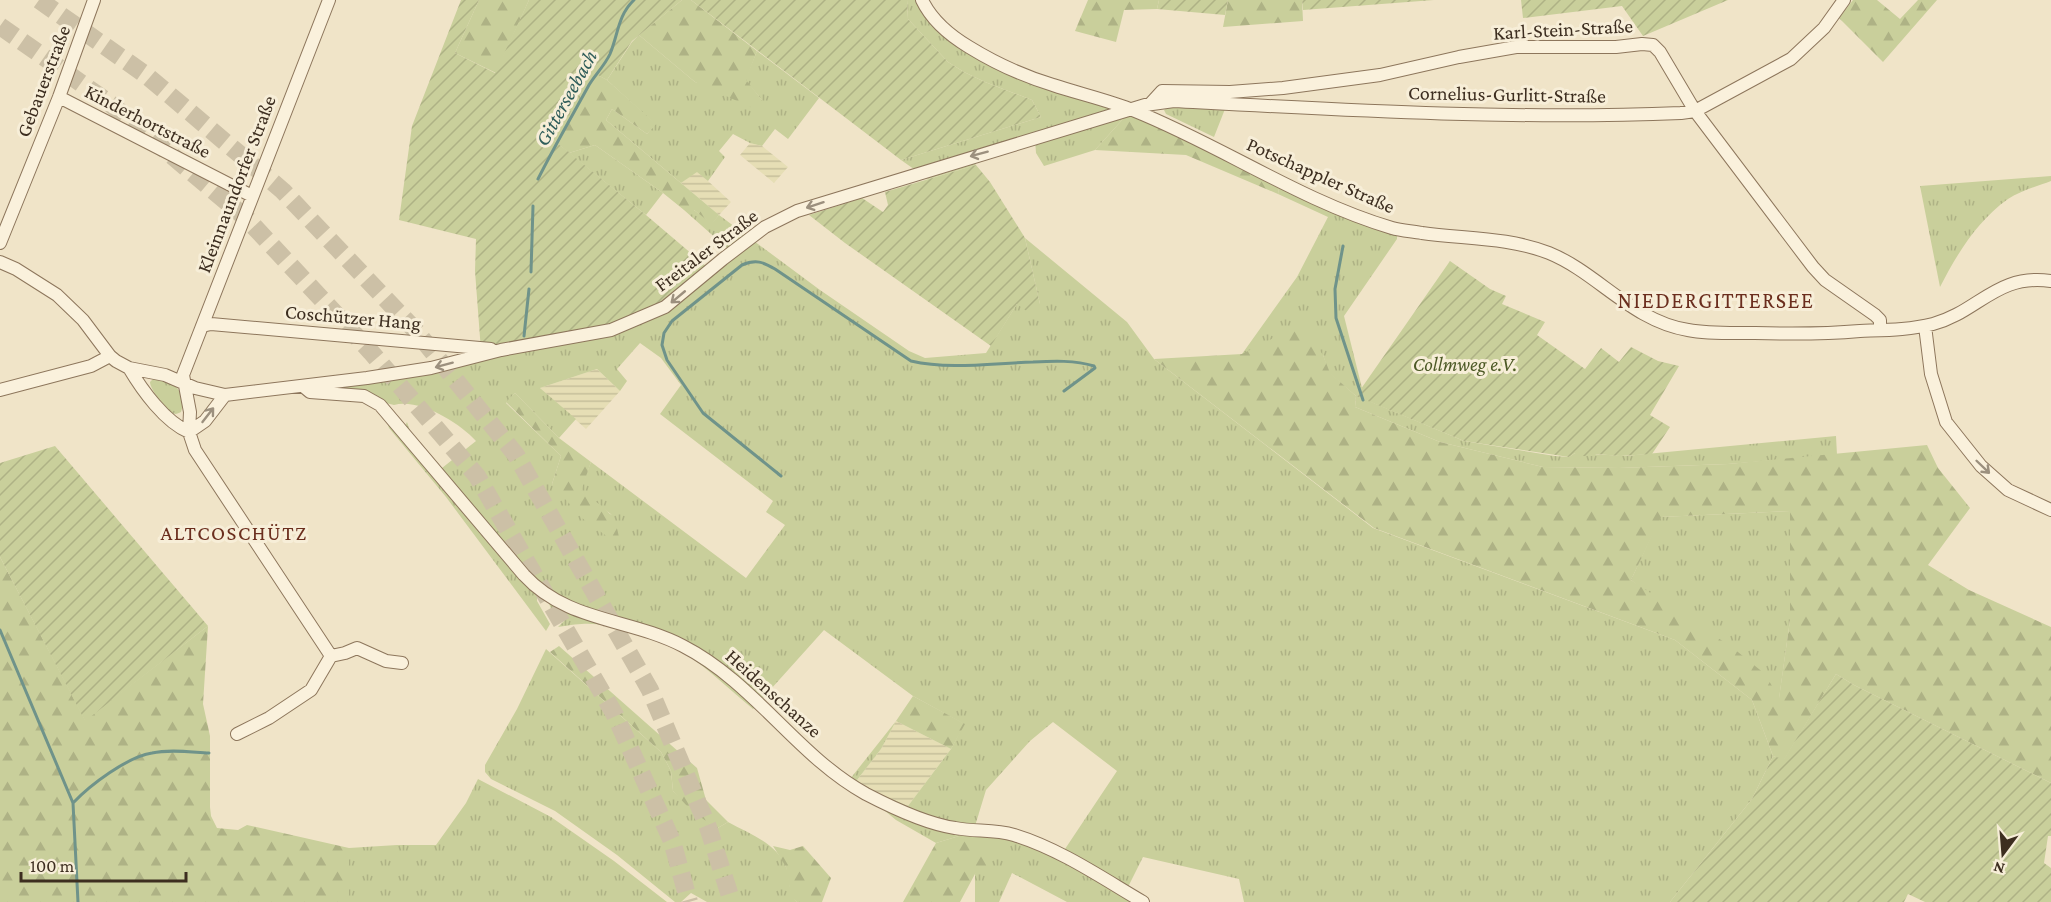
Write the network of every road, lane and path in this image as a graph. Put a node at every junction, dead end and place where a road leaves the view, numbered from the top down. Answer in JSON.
{"nodes":[{"id":1,"x":94,"y":0,"type":"edge"},
{"id":2,"x":329,"y":0,"type":"edge"},
{"id":3,"x":922,"y":0,"type":"edge"},
{"id":4,"x":1844,"y":0,"type":"edge"},
{"id":5,"x":59,"y":97,"type":"junction"},
{"id":6,"x":1151,"y":103,"type":"junction"},
{"id":7,"x":1132,"y":109,"type":"junction"},
{"id":8,"x":1695,"y":111,"type":"junction"},
{"id":9,"x":252,"y":196,"type":"junction"},
{"id":10,"x":0,"y":243,"type":"edge"},
{"id":11,"x":0,"y":262,"type":"edge"},
{"id":12,"x":2051,"y":281,"type":"edge"},
{"id":13,"x":202,"y":326,"type":"junction"},
{"id":14,"x":1925,"y":326,"type":"junction"},
{"id":15,"x":1880,"y":330,"type":"junction"},
{"id":16,"x":501,"y":350,"type":"junction"},
{"id":17,"x":110,"y":356,"type":"junction"},
{"id":18,"x":129,"y":368,"type":"junction"},
{"id":19,"x":183,"y":382,"type":"junction"},
{"id":20,"x":303,"y":386,"type":"junction"},
{"id":21,"x":0,"y":390,"type":"edge"},
{"id":22,"x":225,"y":395,"type":"junction"},
{"id":23,"x":189,"y":432,"type":"junction"},
{"id":24,"x":2051,"y":510,"type":"edge"},
{"id":25,"x":331,"y":656,"type":"junction"},
{"id":26,"x":402,"y":663,"type":"dead end"},
{"id":27,"x":237,"y":735,"type":"dead end"},
{"id":28,"x":1143,"y":902,"type":"edge"}],
"edges":[{"from":1,"to":5,"type":"street","name":"Gebauerstraße"},
{"from":2,"to":9,"type":"street","name":"Kleinnaundorfer Straße"},
{"from":3,"to":7,"type":"street","name":"Potschappler Straße"},
{"from":4,"to":8,"type":"street","name":"Cornelius-Gurlitt-Straße"},
{"from":5,"to":9,"type":"street","name":"Kinderhortstraße"},
{"from":5,"to":10,"type":"street","name":"Gebauerstraße"},
{"from":6,"to":7,"type":"street","name":"Cornelius-Gurlitt-Straße"},
{"from":6,"to":8,"type":"street","name":"Cornelius-Gurlitt-Straße"},
{"from":6,"to":8,"type":"street","name":"Karl-Stein-Straße"},
{"from":7,"to":15,"type":"street","name":"Potschappler Straße"},
{"from":7,"to":16,"type":"street","name":"Freitaler Straße","one_way":true},
{"from":8,"to":15,"type":"street","name":"Karl-Stein-Straße"},
{"from":9,"to":13,"type":"street","name":"Kleinnaundorfer Straße"},
{"from":11,"to":17,"type":"street"},
{"from":12,"to":14,"type":"street","name":"Potschappler Straße"},
{"from":13,"to":16,"type":"street","name":"Coschützer Hang"},
{"from":13,"to":19,"type":"street","name":"Kleinnaundorfer Straße"},
{"from":14,"to":15,"type":"street","name":"Potschappler Straße"},
{"from":14,"to":24,"type":"street","one_way":true},
{"from":16,"to":20,"type":"street","name":"Freitaler Straße","one_way":true},
{"from":17,"to":18,"type":"street"},
{"from":17,"to":21,"type":"street"},
{"from":18,"to":19,"type":"street"},
{"from":18,"to":23,"type":"street"},
{"from":19,"to":22,"type":"street"},
{"from":19,"to":23,"type":"street"},
{"from":20,"to":22,"type":"street","name":"Freitaler Straße"},
{"from":20,"to":28,"type":"street","name":"Heidenschanze"},
{"from":23,"to":22,"type":"street","one_way":true},
{"from":23,"to":25,"type":"street"},
{"from":25,"to":26,"type":"street"},
{"from":25,"to":27,"type":"street"}]}
